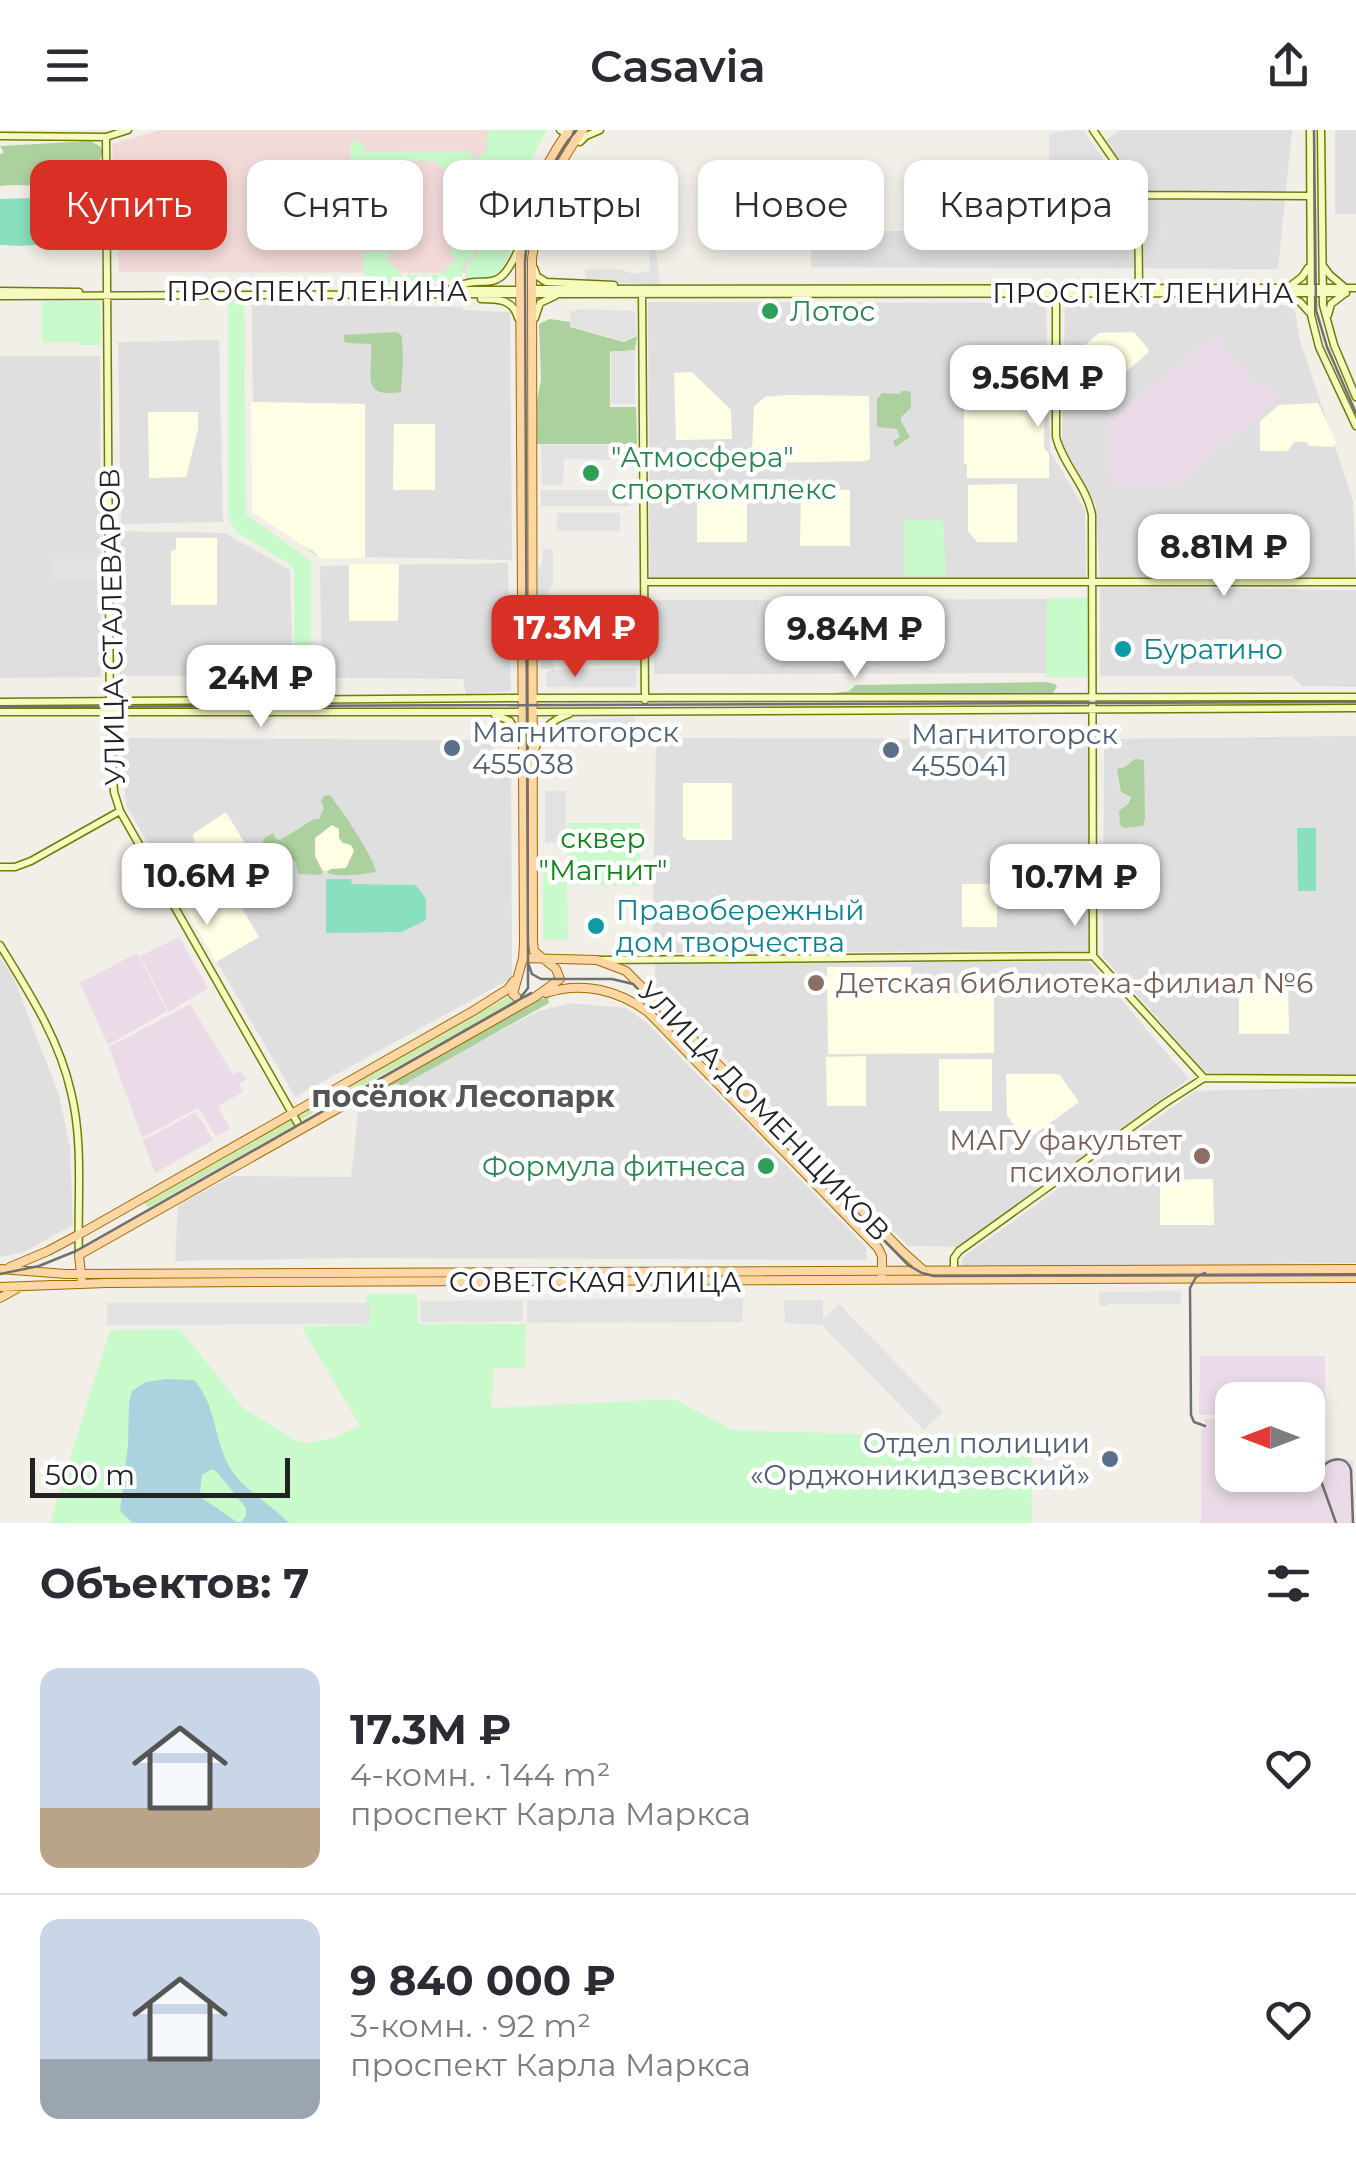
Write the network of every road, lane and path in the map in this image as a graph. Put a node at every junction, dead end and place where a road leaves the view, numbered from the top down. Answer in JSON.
{"nodes":[{"id":1,"x":128,"y":130,"type":"edge"},
{"id":2,"x":583,"y":130,"type":"edge"},
{"id":3,"x":600,"y":130,"type":"edge"},
{"id":4,"x":1092,"y":130,"type":"edge"},
{"id":5,"x":1310,"y":130,"type":"edge"},
{"id":6,"x":1321,"y":130,"type":"edge"},
{"id":7,"x":565,"y":131,"type":"edge"},
{"id":8,"x":0,"y":136,"type":"edge"},
{"id":9,"x":106,"y":136,"type":"junction"},
{"id":10,"x":576,"y":140,"type":"junction"},
{"id":11,"x":550,"y":160,"type":"edge"},
{"id":12,"x":1113,"y":160,"type":"edge"},
{"id":13,"x":1148,"y":195,"type":"edge"},
{"id":14,"x":1310,"y":196,"type":"junction"},
{"id":15,"x":518,"y":250,"type":"edge"},
{"id":16,"x":522,"y":250,"type":"edge"},
{"id":17,"x":1139,"y":250,"type":"edge"},
{"id":18,"x":1322,"y":258,"type":"junction"},
{"id":19,"x":532,"y":260,"type":"junction"},
{"id":20,"x":1310,"y":262,"type":"junction"},
{"id":21,"x":1282,"y":290,"type":"junction"},
{"id":22,"x":1310,"y":290,"type":"junction"},
{"id":23,"x":1322,"y":290,"type":"junction"},
{"id":24,"x":1352,"y":290,"type":"edge"},
{"id":25,"x":639,"y":291,"type":"junction"},
{"id":26,"x":1056,"y":291,"type":"junction"},
{"id":27,"x":1139,"y":291,"type":"junction"},
{"id":28,"x":450,"y":292,"type":"junction"},
{"id":29,"x":519,"y":292,"type":"junction"},
{"id":30,"x":532,"y":292,"type":"junction"},
{"id":31,"x":0,"y":294,"type":"edge"},
{"id":32,"x":108,"y":294,"type":"junction"},
{"id":33,"x":564,"y":294,"type":"junction"},
{"id":34,"x":1311,"y":315,"type":"junction"},
{"id":35,"x":1327,"y":321,"type":"junction"},
{"id":36,"x":520,"y":329,"type":"junction"},
{"id":37,"x":532,"y":329,"type":"junction"},
{"id":38,"x":1356,"y":397,"type":"edge"},
{"id":39,"x":1356,"y":426,"type":"edge"},
{"id":40,"x":1092,"y":581,"type":"junction"},
{"id":41,"x":645,"y":582,"type":"junction"},
{"id":42,"x":1356,"y":582,"type":"edge"},
{"id":43,"x":1356,"y":697,"type":"edge"},
{"id":44,"x":522,"y":698,"type":"junction"},
{"id":45,"x":533,"y":698,"type":"junction"},
{"id":46,"x":1093,"y":698,"type":"junction"},
{"id":47,"x":645,"y":700,"type":"junction"},
{"id":48,"x":0,"y":702,"type":"edge"},
{"id":49,"x":110,"y":702,"type":"junction"},
{"id":50,"x":1356,"y":708,"type":"edge"},
{"id":51,"x":1093,"y":709,"type":"junction"},
{"id":52,"x":0,"y":712,"type":"edge"},
{"id":53,"x":110,"y":712,"type":"junction"},
{"id":54,"x":484,"y":712,"type":"junction"},
{"id":55,"x":522,"y":712,"type":"junction"},
{"id":56,"x":533,"y":712,"type":"junction"},
{"id":57,"x":575,"y":712,"type":"junction"},
{"id":58,"x":523,"y":744,"type":"junction"},
{"id":59,"x":534,"y":756,"type":"junction"},
{"id":60,"x":120,"y":811,"type":"junction"},
{"id":61,"x":0,"y":867,"type":"edge"},
{"id":62,"x":0,"y":945,"type":"edge"},
{"id":63,"x":1093,"y":956,"type":"junction"},
{"id":64,"x":523,"y":958,"type":"junction"},
{"id":65,"x":542,"y":958,"type":"junction"},
{"id":66,"x":622,"y":963,"type":"junction"},
{"id":67,"x":517,"y":977,"type":"junction"},
{"id":68,"x":535,"y":996,"type":"junction"},
{"id":69,"x":523,"y":1004,"type":"junction"},
{"id":70,"x":1204,"y":1078,"type":"junction"},
{"id":71,"x":1356,"y":1079,"type":"edge"},
{"id":72,"x":292,"y":1114,"type":"junction"},
{"id":73,"x":301,"y":1129,"type":"junction"},
{"id":74,"x":78,"y":1235,"type":"junction"},
{"id":75,"x":79,"y":1255,"type":"junction"},
{"id":76,"x":4,"y":1269,"type":"edge"},
{"id":77,"x":1356,"y":1269,"type":"edge"},
{"id":78,"x":926,"y":1271,"type":"junction"},
{"id":79,"x":81,"y":1274,"type":"junction"},
{"id":80,"x":882,"y":1275,"type":"junction"},
{"id":81,"x":954,"y":1275,"type":"junction"},
{"id":82,"x":1190,"y":1275,"type":"junction"},
{"id":83,"x":309,"y":1277,"type":"junction"},
{"id":84,"x":1356,"y":1278,"type":"edge"},
{"id":85,"x":82,"y":1284,"type":"junction"},
{"id":86,"x":0,"y":1287,"type":"edge"},
{"id":87,"x":18,"y":1287,"type":"junction"},
{"id":88,"x":0,"y":1298,"type":"edge"}],
"edges":[{"from":1,"to":9,"type":"main road"},
{"from":2,"to":10,"type":"main road"},
{"from":3,"to":10,"type":"main road"},
{"from":4,"to":12,"type":"main road"},
{"from":5,"to":14,"type":"main road"},
{"from":6,"to":18,"type":"main road"},
{"from":7,"to":10,"type":"main road"},
{"from":7,"to":11,"type":"main road"},
{"from":8,"to":9,"type":"main road"},
{"from":9,"to":32,"type":"main road","name":"УЛИЦА СТАЛЕВАРОВ"},
{"from":10,"to":19,"type":"main road"},
{"from":13,"to":14,"type":"main road"},
{"from":14,"to":20,"type":"main road"},
{"from":15,"to":28,"type":"main road"},
{"from":16,"to":29,"type":"main road"},
{"from":17,"to":27,"type":"main road"},
{"from":18,"to":23,"type":"main road"},
{"from":18,"to":24,"type":"main road"},
{"from":19,"to":25,"type":"main road","name":"ПРОСПЕКТ ЛЕНИНА"},
{"from":19,"to":30,"type":"main road"},
{"from":20,"to":21,"type":"main road"},
{"from":20,"to":22,"type":"main road"},
{"from":21,"to":22,"type":"main road","name":"ПРОСПЕКТ ЛЕНИНА"},
{"from":21,"to":27,"type":"main road","name":"ПРОСПЕКТ ЛЕНИНА"},
{"from":21,"to":34,"type":"main road"},
{"from":22,"to":23,"type":"main road","name":"ПРОСПЕКТ ЛЕНИНА"},
{"from":22,"to":34,"type":"main road"},
{"from":23,"to":24,"type":"main road","name":"ПРОСПЕКТ ЛЕНИНА"},
{"from":23,"to":35,"type":"main road"},
{"from":24,"to":35,"type":"main road"},
{"from":25,"to":26,"type":"main road","name":"ПРОСПЕКТ ЛЕНИНА"},
{"from":25,"to":30,"type":"main road","name":"ПРОСПЕКТ ЛЕНИНА"},
{"from":25,"to":33,"type":"main road","name":"ПРОСПЕКТ ЛЕНИНА"},
{"from":25,"to":41,"type":"main road"},
{"from":26,"to":27,"type":"main road","name":"ПРОСПЕКТ ЛЕНИНА"},
{"from":26,"to":40,"type":"main road"},
{"from":28,"to":29,"type":"main road","name":"ПРОСПЕКТ ЛЕНИНА"},
{"from":28,"to":32,"type":"main road","name":"ПРОСПЕКТ ЛЕНИНА"},
{"from":28,"to":36,"type":"main road","name":"ПРОСПЕКТ ЛЕНИНА"},
{"from":29,"to":30,"type":"main road","name":"ПРОСПЕКТ ЛЕНИНА"},
{"from":29,"to":36,"type":"main road"},
{"from":30,"to":33,"type":"main road","name":"ПРОСПЕКТ ЛЕНИНА"},
{"from":30,"to":37,"type":"main road"},
{"from":31,"to":32,"type":"main road","name":"ПРОСПЕКТ ЛЕНИНА"},
{"from":32,"to":49,"type":"main road","name":"УЛИЦА СТАЛЕВАРОВ"},
{"from":33,"to":37,"type":"main road"},
{"from":34,"to":39,"type":"main road"},
{"from":35,"to":38,"type":"main road"},
{"from":36,"to":44,"type":"main road"},
{"from":37,"to":45,"type":"main road"},
{"from":40,"to":41,"type":"main road"},
{"from":40,"to":42,"type":"main road"},
{"from":40,"to":46,"type":"main road"},
{"from":41,"to":47,"type":"main road"},
{"from":43,"to":46,"type":"main road"},
{"from":44,"to":45,"type":"main road"},
{"from":44,"to":49,"type":"main road"},
{"from":44,"to":55,"type":"main road"},
{"from":45,"to":47,"type":"main road"},
{"from":45,"to":56,"type":"main road"},
{"from":46,"to":47,"type":"main road"},
{"from":46,"to":51,"type":"main road"},
{"from":48,"to":49,"type":"main road"},
{"from":49,"to":53,"type":"main road","name":"УЛИЦА СТАЛЕВАРОВ"},
{"from":50,"to":51,"type":"main road"},
{"from":51,"to":57,"type":"main road"},
{"from":51,"to":63,"type":"main road"},
{"from":52,"to":53,"type":"main road"},
{"from":53,"to":54,"type":"main road"},
{"from":53,"to":60,"type":"main road","name":"УЛИЦА СТАЛЕВАРОВ"},
{"from":54,"to":55,"type":"main road"},
{"from":54,"to":58,"type":"main road"},
{"from":55,"to":56,"type":"main road"},
{"from":55,"to":58,"type":"main road"},
{"from":56,"to":57,"type":"main road"},
{"from":56,"to":59,"type":"main road"},
{"from":57,"to":59,"type":"main road"},
{"from":58,"to":64,"type":"main road"},
{"from":59,"to":65,"type":"main road"},
{"from":60,"to":61,"type":"main road"},
{"from":60,"to":72,"type":"main road","name":"УЛИЦА СТАЛЕВАРОВ"},
{"from":62,"to":74,"type":"main road"},
{"from":63,"to":66,"type":"main road"},
{"from":63,"to":70,"type":"main road"},
{"from":64,"to":65,"type":"main road","name":"УЛИЦА ДОМЕНЩИКОВ"},
{"from":64,"to":67,"type":"main road"},
{"from":65,"to":66,"type":"main road","name":"УЛИЦА ДОМЕНЩИКОВ"},
{"from":65,"to":68,"type":"main road"},
{"from":66,"to":78,"type":"main road","name":"УЛИЦА ДОМЕНЩИКОВ"},
{"from":67,"to":69,"type":"main road"},
{"from":67,"to":72,"type":"main road","name":"СОВЕТСКАЯ УЛИЦА"},
{"from":68,"to":69,"type":"main road"},
{"from":68,"to":80,"type":"main road","name":"УЛИЦА ДОМЕНЩИКОВ"},
{"from":69,"to":73,"type":"main road"},
{"from":70,"to":71,"type":"main road"},
{"from":70,"to":81,"type":"main road"},
{"from":72,"to":73,"type":"main road","name":"УЛИЦА СТАЛЕВАРОВ"},
{"from":72,"to":74,"type":"main road","name":"СОВЕТСКАЯ УЛИЦА"},
{"from":73,"to":75,"type":"main road"},
{"from":74,"to":75,"type":"main road"},
{"from":74,"to":76,"type":"main road","name":"СОВЕТСКАЯ УЛИЦА"},
{"from":75,"to":79,"type":"main road"},
{"from":76,"to":79,"type":"main road","name":"СОВЕТСКАЯ УЛИЦА"},
{"from":77,"to":82,"type":"main road","name":"СОВЕТСКАЯ УЛИЦА"},
{"from":78,"to":80,"type":"main road","name":"СОВЕТСКАЯ УЛИЦА"},
{"from":78,"to":81,"type":"main road","name":"СОВЕТСКАЯ УЛИЦА"},
{"from":79,"to":83,"type":"main road","name":"СОВЕТСКАЯ УЛИЦА"},
{"from":79,"to":85,"type":"main road"},
{"from":80,"to":81,"type":"main road","name":"СОВЕТСКАЯ УЛИЦА"},
{"from":80,"to":83,"type":"main road","name":"СОВЕТСКАЯ УЛИЦА"},
{"from":81,"to":82,"type":"main road","name":"СОВЕТСКАЯ УЛИЦА"},
{"from":82,"to":84,"type":"main road","name":"СОВЕТСКАЯ УЛИЦА"},
{"from":83,"to":85,"type":"main road","name":"СОВЕТСКАЯ УЛИЦА"},
{"from":85,"to":87,"type":"main road","name":"СОВЕТСКАЯ УЛИЦА"},
{"from":86,"to":87,"type":"main road","name":"СОВЕТСКАЯ УЛИЦА"},
{"from":87,"to":88,"type":"main road"}]}
